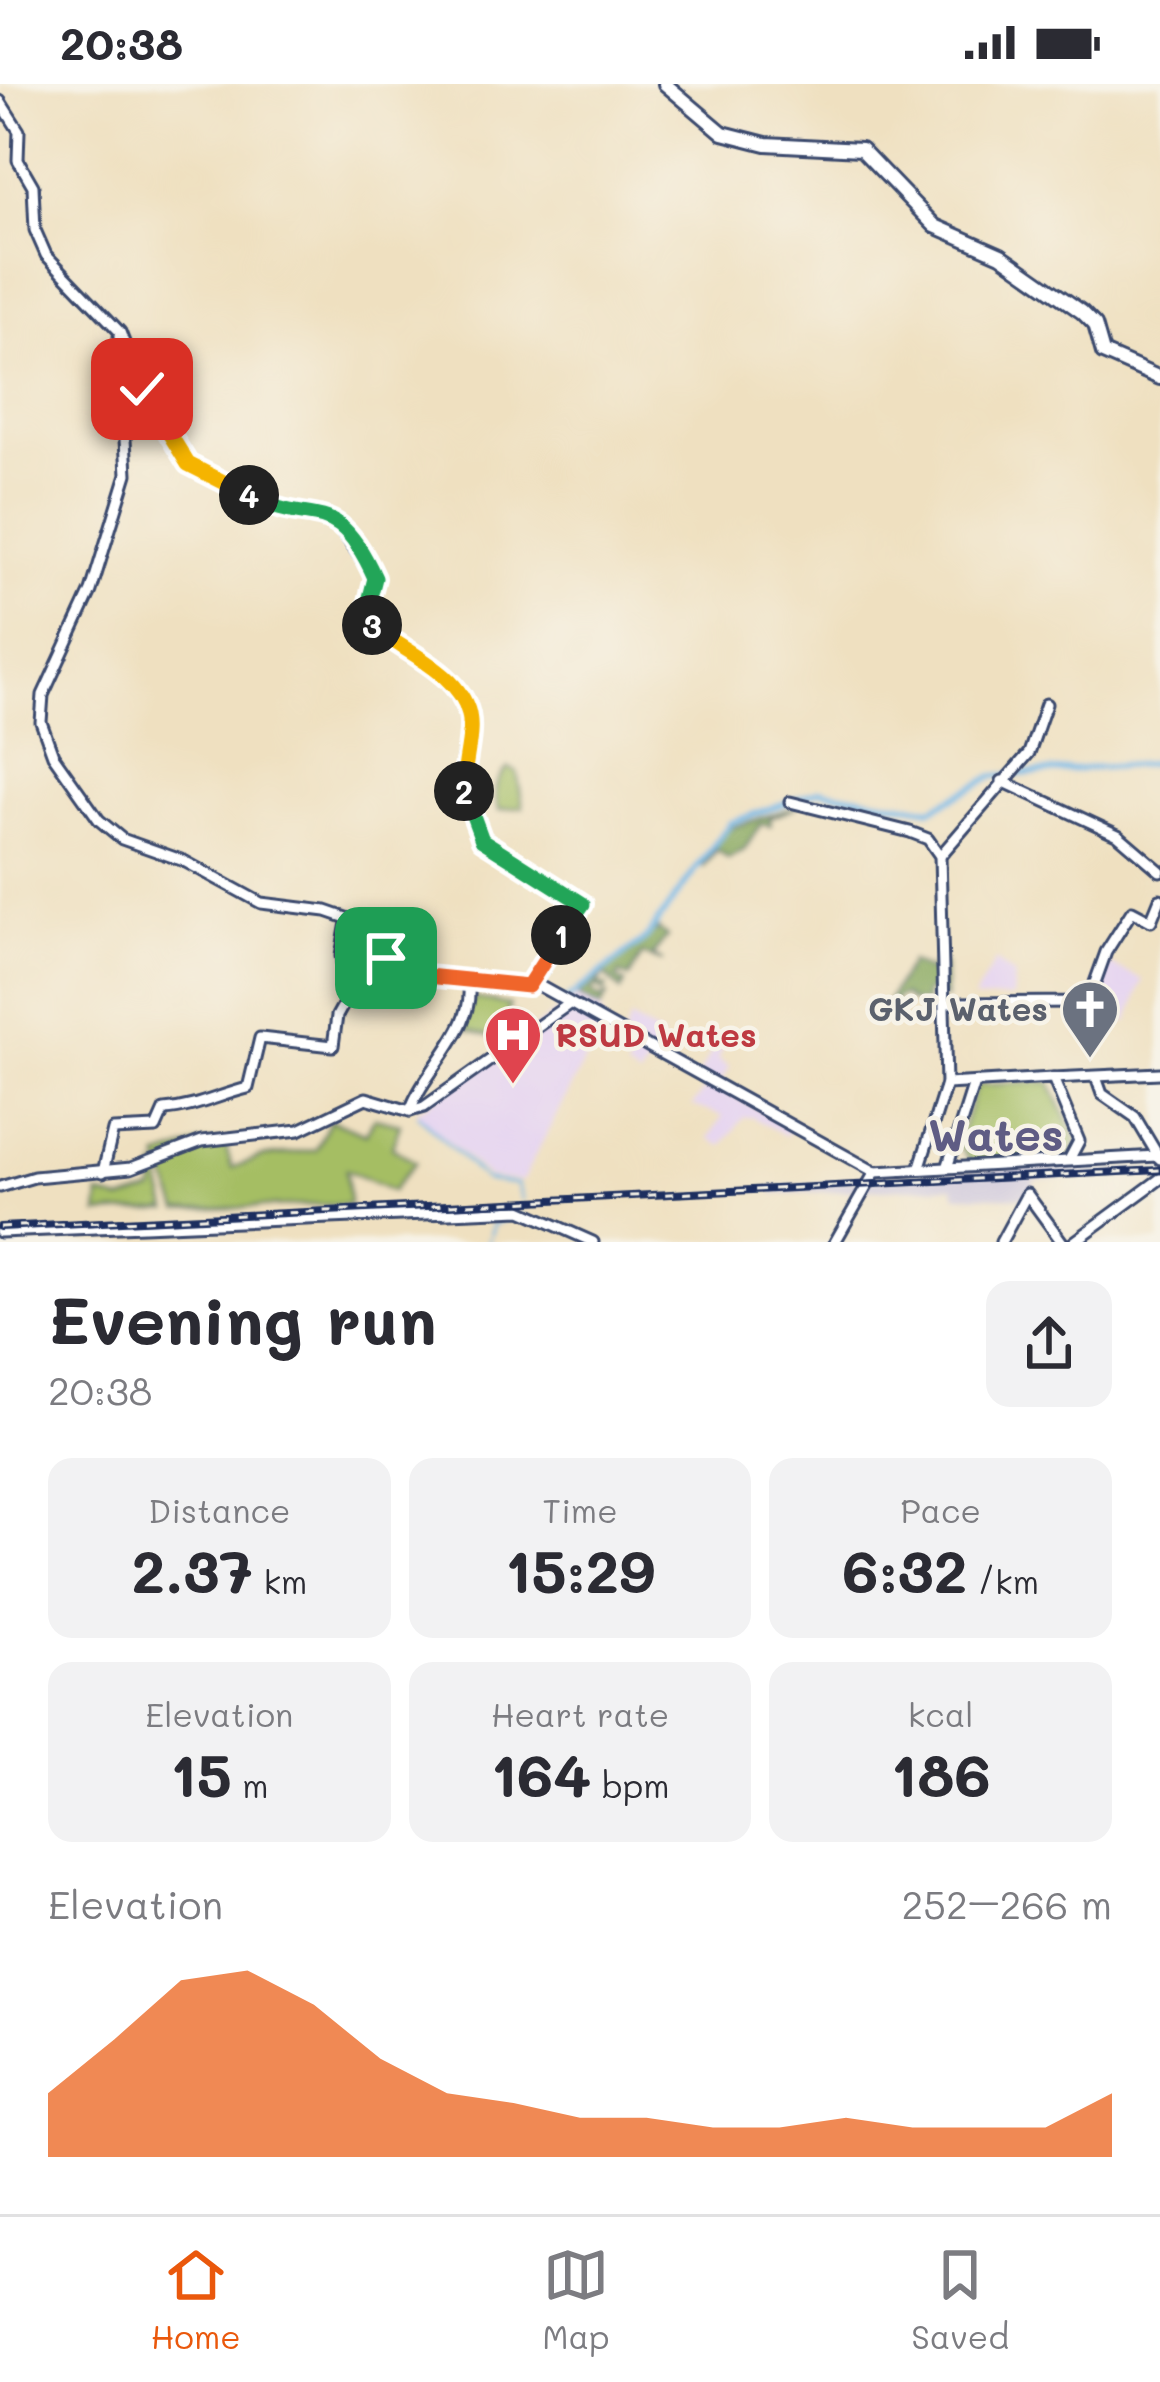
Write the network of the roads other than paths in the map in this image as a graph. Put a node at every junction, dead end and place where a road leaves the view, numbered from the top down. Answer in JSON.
{"nodes":[{"id":1,"x":664,"y":84,"type":"edge"},
{"id":2,"x":0,"y":101,"type":"edge"},
{"id":3,"x":121,"y":333,"type":"junction"},
{"id":4,"x":1160,"y":378,"type":"edge"},
{"id":5,"x":1046,"y":704,"type":"dead end"},
{"id":6,"x":1002,"y":781,"type":"junction"},
{"id":7,"x":790,"y":802,"type":"dead end"},
{"id":8,"x":940,"y":856,"type":"junction"},
{"id":9,"x":1160,"y":871,"type":"edge"},
{"id":10,"x":1160,"y":899,"type":"edge"},
{"id":11,"x":347,"y":922,"type":"junction"},
{"id":12,"x":467,"y":977,"type":"junction"},
{"id":13,"x":534,"y":983,"type":"junction"},
{"id":14,"x":566,"y":1002,"type":"junction"},
{"id":15,"x":945,"y":1003,"type":"junction"},
{"id":16,"x":1160,"y":1073,"type":"edge"},
{"id":17,"x":1096,"y":1077,"type":"junction"},
{"id":18,"x":1053,"y":1078,"type":"junction"},
{"id":19,"x":974,"y":1083,"type":"junction"},
{"id":20,"x":946,"y":1084,"type":"junction"},
{"id":21,"x":410,"y":1111,"type":"junction"},
{"id":22,"x":1079,"y":1141,"type":"junction"},
{"id":23,"x":955,"y":1143,"type":"junction"},
{"id":24,"x":1070,"y":1158,"type":"junction"},
{"id":25,"x":1090,"y":1158,"type":"junction"},
{"id":26,"x":1159,"y":1160,"type":"edge"},
{"id":27,"x":970,"y":1164,"type":"junction"},
{"id":28,"x":948,"y":1165,"type":"junction"},
{"id":29,"x":920,"y":1166,"type":"junction"},
{"id":30,"x":103,"y":1170,"type":"junction"},
{"id":31,"x":872,"y":1170,"type":"junction"},
{"id":32,"x":1158,"y":1179,"type":"edge"},
{"id":33,"x":0,"y":1187,"type":"edge"},
{"id":34,"x":0,"y":1232,"type":"edge"},
{"id":35,"x":1003,"y":1237,"type":"edge"},
{"id":36,"x":592,"y":1242,"type":"edge"},
{"id":37,"x":835,"y":1242,"type":"edge"},
{"id":38,"x":1062,"y":1242,"type":"edge"},
{"id":39,"x":1074,"y":1242,"type":"edge"}],
"edges":[{"from":1,"to":4,"type":"main road"},
{"from":2,"to":3,"type":"street"},
{"from":3,"to":11,"type":"street"},
{"from":3,"to":13,"type":"street"},
{"from":5,"to":6,"type":"street"},
{"from":6,"to":8,"type":"street"},
{"from":6,"to":9,"type":"street"},
{"from":7,"to":8,"type":"street"},
{"from":8,"to":15,"type":"street"},
{"from":10,"to":15,"type":"street"},
{"from":11,"to":12,"type":"street"},
{"from":11,"to":30,"type":"street"},
{"from":12,"to":13,"type":"street"},
{"from":12,"to":21,"type":"street"},
{"from":13,"to":14,"type":"street"},
{"from":14,"to":21,"type":"street"},
{"from":14,"to":31,"type":"street"},
{"from":15,"to":20,"type":"street"},
{"from":16,"to":17,"type":"street"},
{"from":17,"to":18,"type":"street"},
{"from":17,"to":26,"type":"street"},
{"from":18,"to":19,"type":"street"},
{"from":18,"to":22,"type":"street"},
{"from":19,"to":20,"type":"street"},
{"from":19,"to":23,"type":"street"},
{"from":20,"to":29,"type":"street"},
{"from":21,"to":30,"type":"street"},
{"from":22,"to":24,"type":"street"},
{"from":22,"to":25,"type":"street"},
{"from":23,"to":27,"type":"street"},
{"from":23,"to":28,"type":"street"},
{"from":24,"to":25,"type":"street"},
{"from":24,"to":27,"type":"street"},
{"from":25,"to":26,"type":"street"},
{"from":27,"to":28,"type":"street"},
{"from":28,"to":29,"type":"street"},
{"from":29,"to":31,"type":"street"},
{"from":30,"to":33,"type":"street"},
{"from":31,"to":37,"type":"street"},
{"from":32,"to":39,"type":"street"},
{"from":34,"to":36,"type":"street"},
{"from":35,"to":38,"type":"street"}]}
